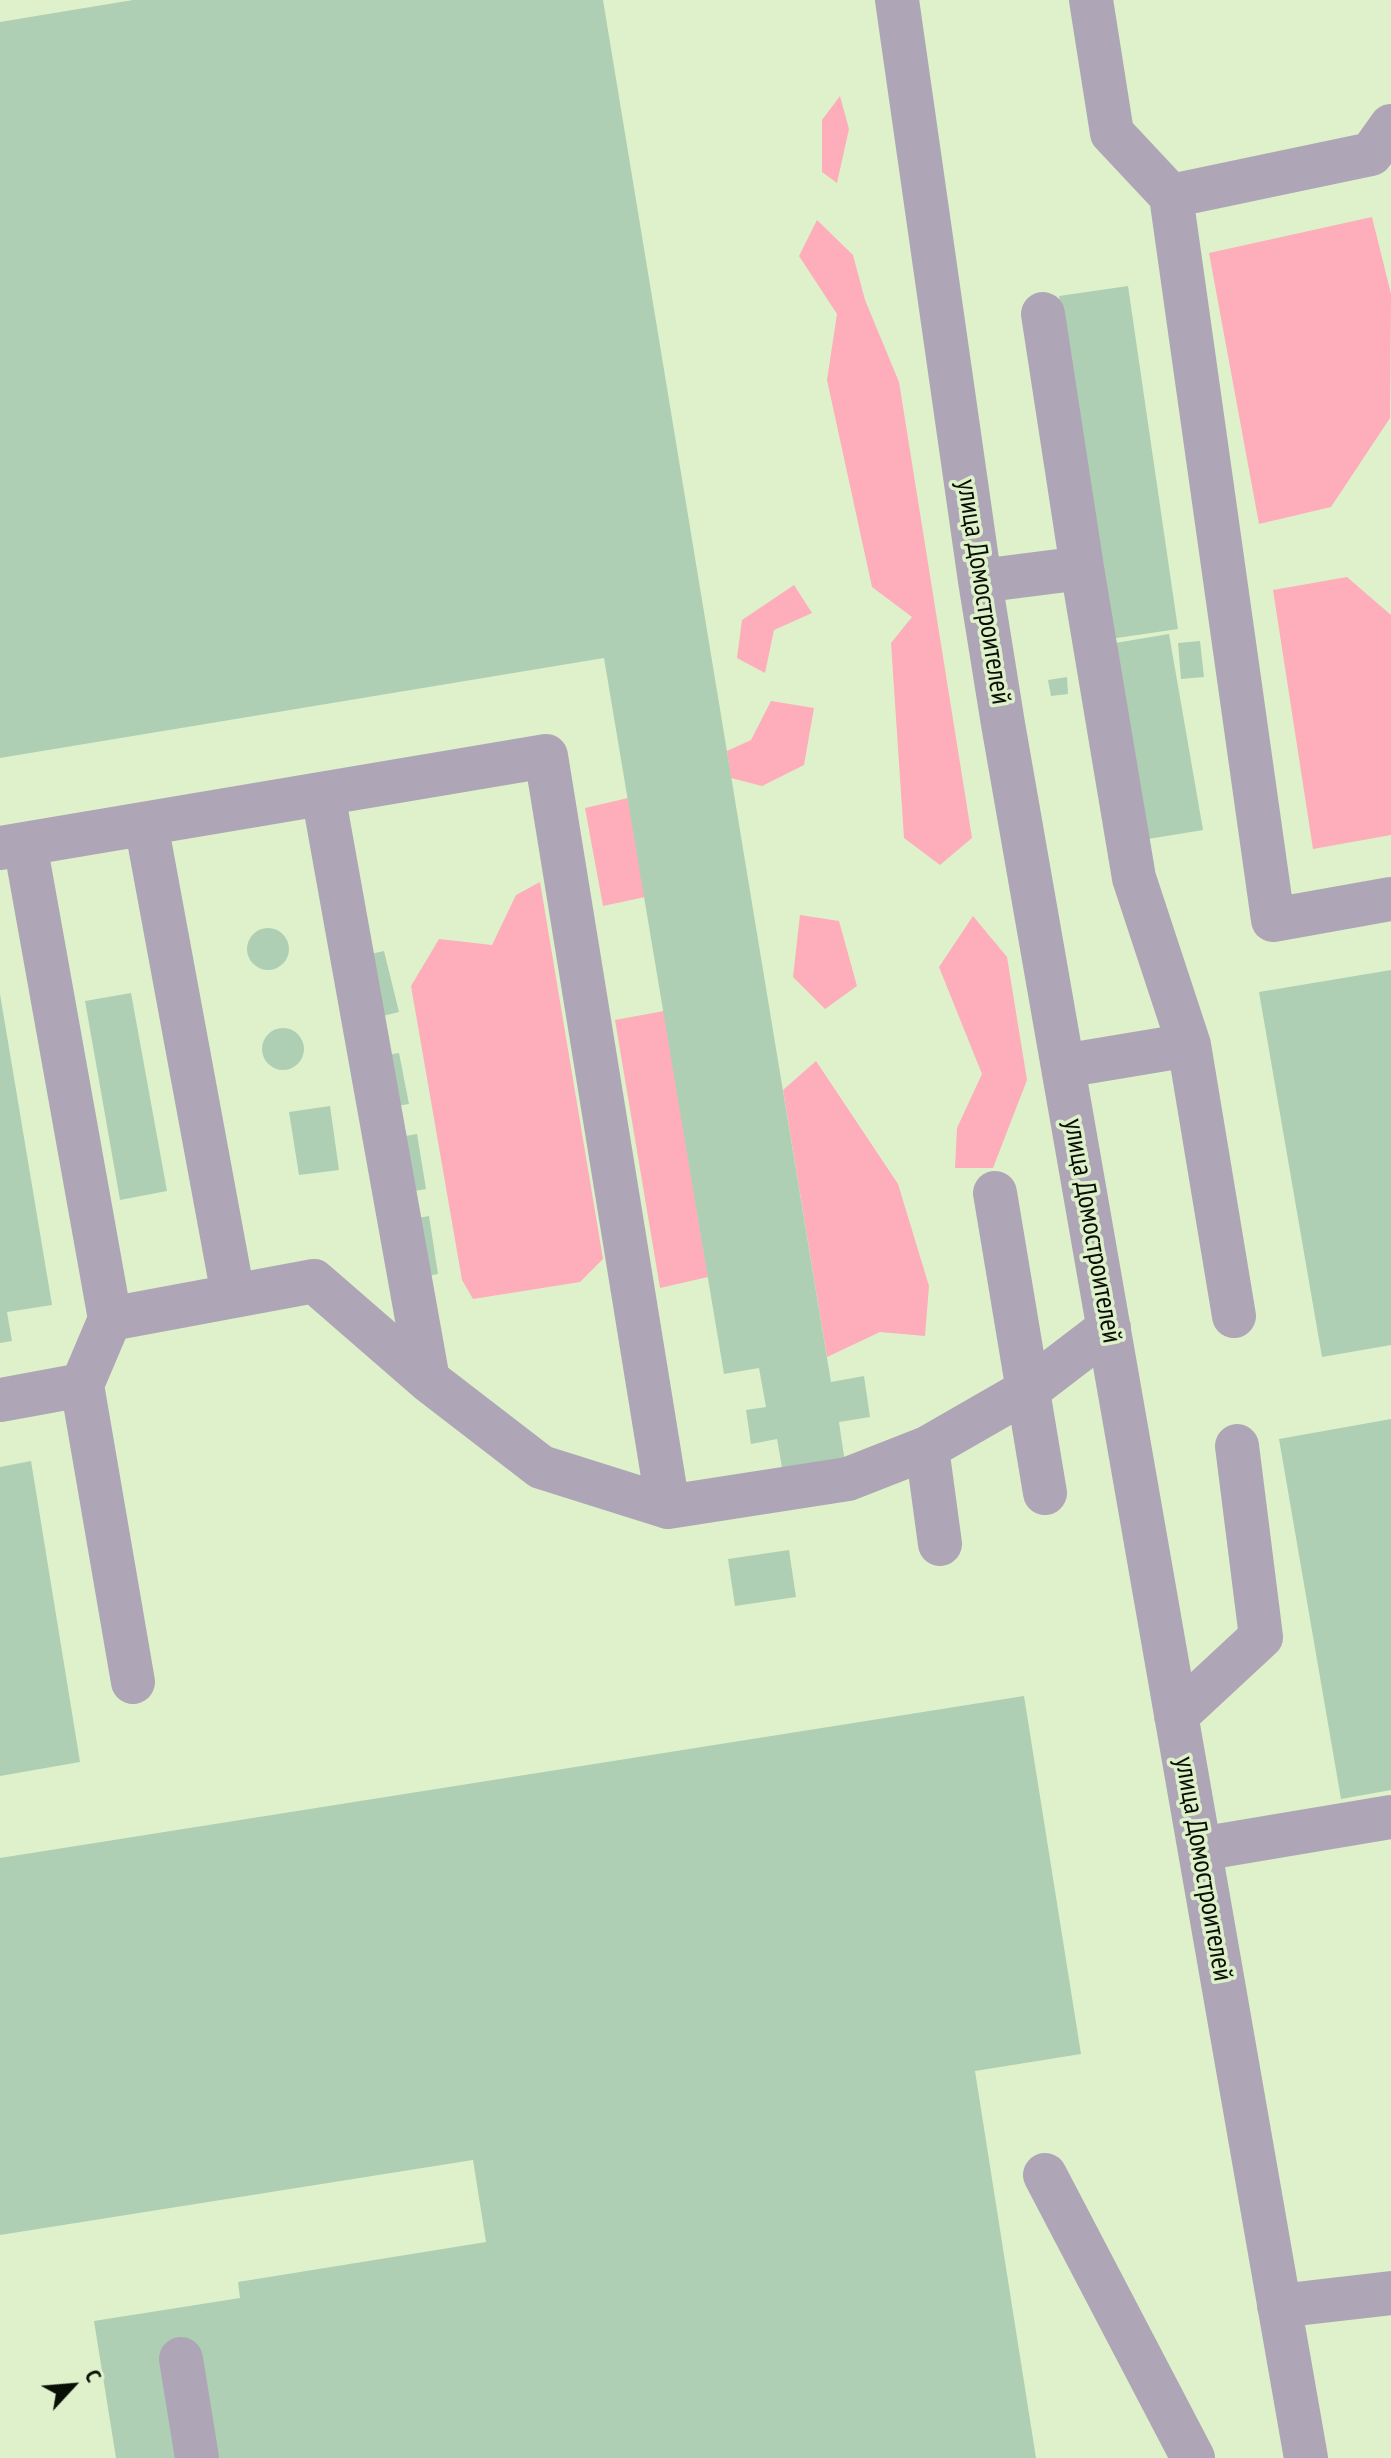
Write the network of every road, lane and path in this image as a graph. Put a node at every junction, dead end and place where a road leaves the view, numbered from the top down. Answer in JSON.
{"nodes":[{"id":1,"x":897,"y":0,"type":"edge"},
{"id":2,"x":1091,"y":0,"type":"edge"},
{"id":3,"x":1384,"y":150,"type":"edge"},
{"id":4,"x":1171,"y":196,"type":"junction"},
{"id":5,"x":1043,"y":314,"type":"dead end"},
{"id":6,"x":1082,"y":568,"type":"junction"},
{"id":7,"x":980,"y":581,"type":"junction"},
{"id":8,"x":323,"y":794,"type":"junction"},
{"id":9,"x":146,"y":824,"type":"junction"},
{"id":10,"x":12,"y":846,"type":"edge"},
{"id":11,"x":1391,"y":899,"type":"edge"},
{"id":12,"x":1189,"y":1045,"type":"junction"},
{"id":13,"x":1063,"y":1066,"type":"junction"},
{"id":14,"x":995,"y":1193,"type":"dead end"},
{"id":15,"x":233,"y":1295,"type":"junction"},
{"id":16,"x":1234,"y":1316,"type":"dead end"},
{"id":17,"x":110,"y":1319,"type":"junction"},
{"id":18,"x":1109,"y":1328,"type":"junction"},
{"id":19,"x":428,"y":1380,"type":"junction"},
{"id":20,"x":82,"y":1385,"type":"junction"},
{"id":21,"x":1028,"y":1390,"type":"junction"},
{"id":22,"x":0,"y":1400,"type":"edge"},
{"id":23,"x":1237,"y":1446,"type":"dead end"},
{"id":24,"x":927,"y":1448,"type":"junction"},
{"id":25,"x":1045,"y":1493,"type":"dead end"},
{"id":26,"x":668,"y":1507,"type":"junction"},
{"id":27,"x":940,"y":1544,"type":"dead end"},
{"id":28,"x":133,"y":1682,"type":"dead end"},
{"id":29,"x":1176,"y":1716,"type":"junction"},
{"id":30,"x":1391,"y":1817,"type":"edge"},
{"id":31,"x":1200,"y":1849,"type":"junction"},
{"id":32,"x":1045,"y":2175,"type":"dead end"},
{"id":33,"x":1391,"y":2293,"type":"edge"},
{"id":34,"x":1279,"y":2306,"type":"junction"},
{"id":35,"x":181,"y":2359,"type":"dead end"},
{"id":36,"x":197,"y":2458,"type":"edge"},
{"id":37,"x":1193,"y":2458,"type":"edge"},
{"id":38,"x":1306,"y":2458,"type":"edge"}],
"edges":[{"from":1,"to":7,"type":"street","name":"улица Домостроителей"},
{"from":2,"to":4,"type":"street"},
{"from":3,"to":4,"type":"street"},
{"from":4,"to":11,"type":"street"},
{"from":5,"to":6,"type":"street"},
{"from":6,"to":7,"type":"street"},
{"from":6,"to":12,"type":"street"},
{"from":7,"to":13,"type":"street","name":"улица Домостроителей"},
{"from":8,"to":9,"type":"street"},
{"from":8,"to":19,"type":"street"},
{"from":8,"to":26,"type":"street"},
{"from":9,"to":10,"type":"street"},
{"from":9,"to":15,"type":"street"},
{"from":10,"to":17,"type":"street"},
{"from":12,"to":13,"type":"street"},
{"from":12,"to":16,"type":"street"},
{"from":13,"to":18,"type":"street","name":"улица Домостроителей"},
{"from":14,"to":21,"type":"street"},
{"from":15,"to":17,"type":"street"},
{"from":15,"to":19,"type":"street"},
{"from":17,"to":20,"type":"street"},
{"from":18,"to":21,"type":"street"},
{"from":18,"to":29,"type":"street","name":"улица Домостроителей"},
{"from":19,"to":26,"type":"street"},
{"from":20,"to":22,"type":"street"},
{"from":20,"to":28,"type":"street"},
{"from":21,"to":24,"type":"street"},
{"from":21,"to":25,"type":"street"},
{"from":23,"to":29,"type":"street"},
{"from":24,"to":26,"type":"street"},
{"from":24,"to":27,"type":"street"},
{"from":29,"to":31,"type":"street","name":"улица Домостроителей"},
{"from":30,"to":31,"type":"street"},
{"from":31,"to":34,"type":"street","name":"улица Домостроителей"},
{"from":32,"to":37,"type":"street"},
{"from":33,"to":34,"type":"street"},
{"from":34,"to":38,"type":"street","name":"улица Домостроителей"},
{"from":35,"to":36,"type":"street"}]}
